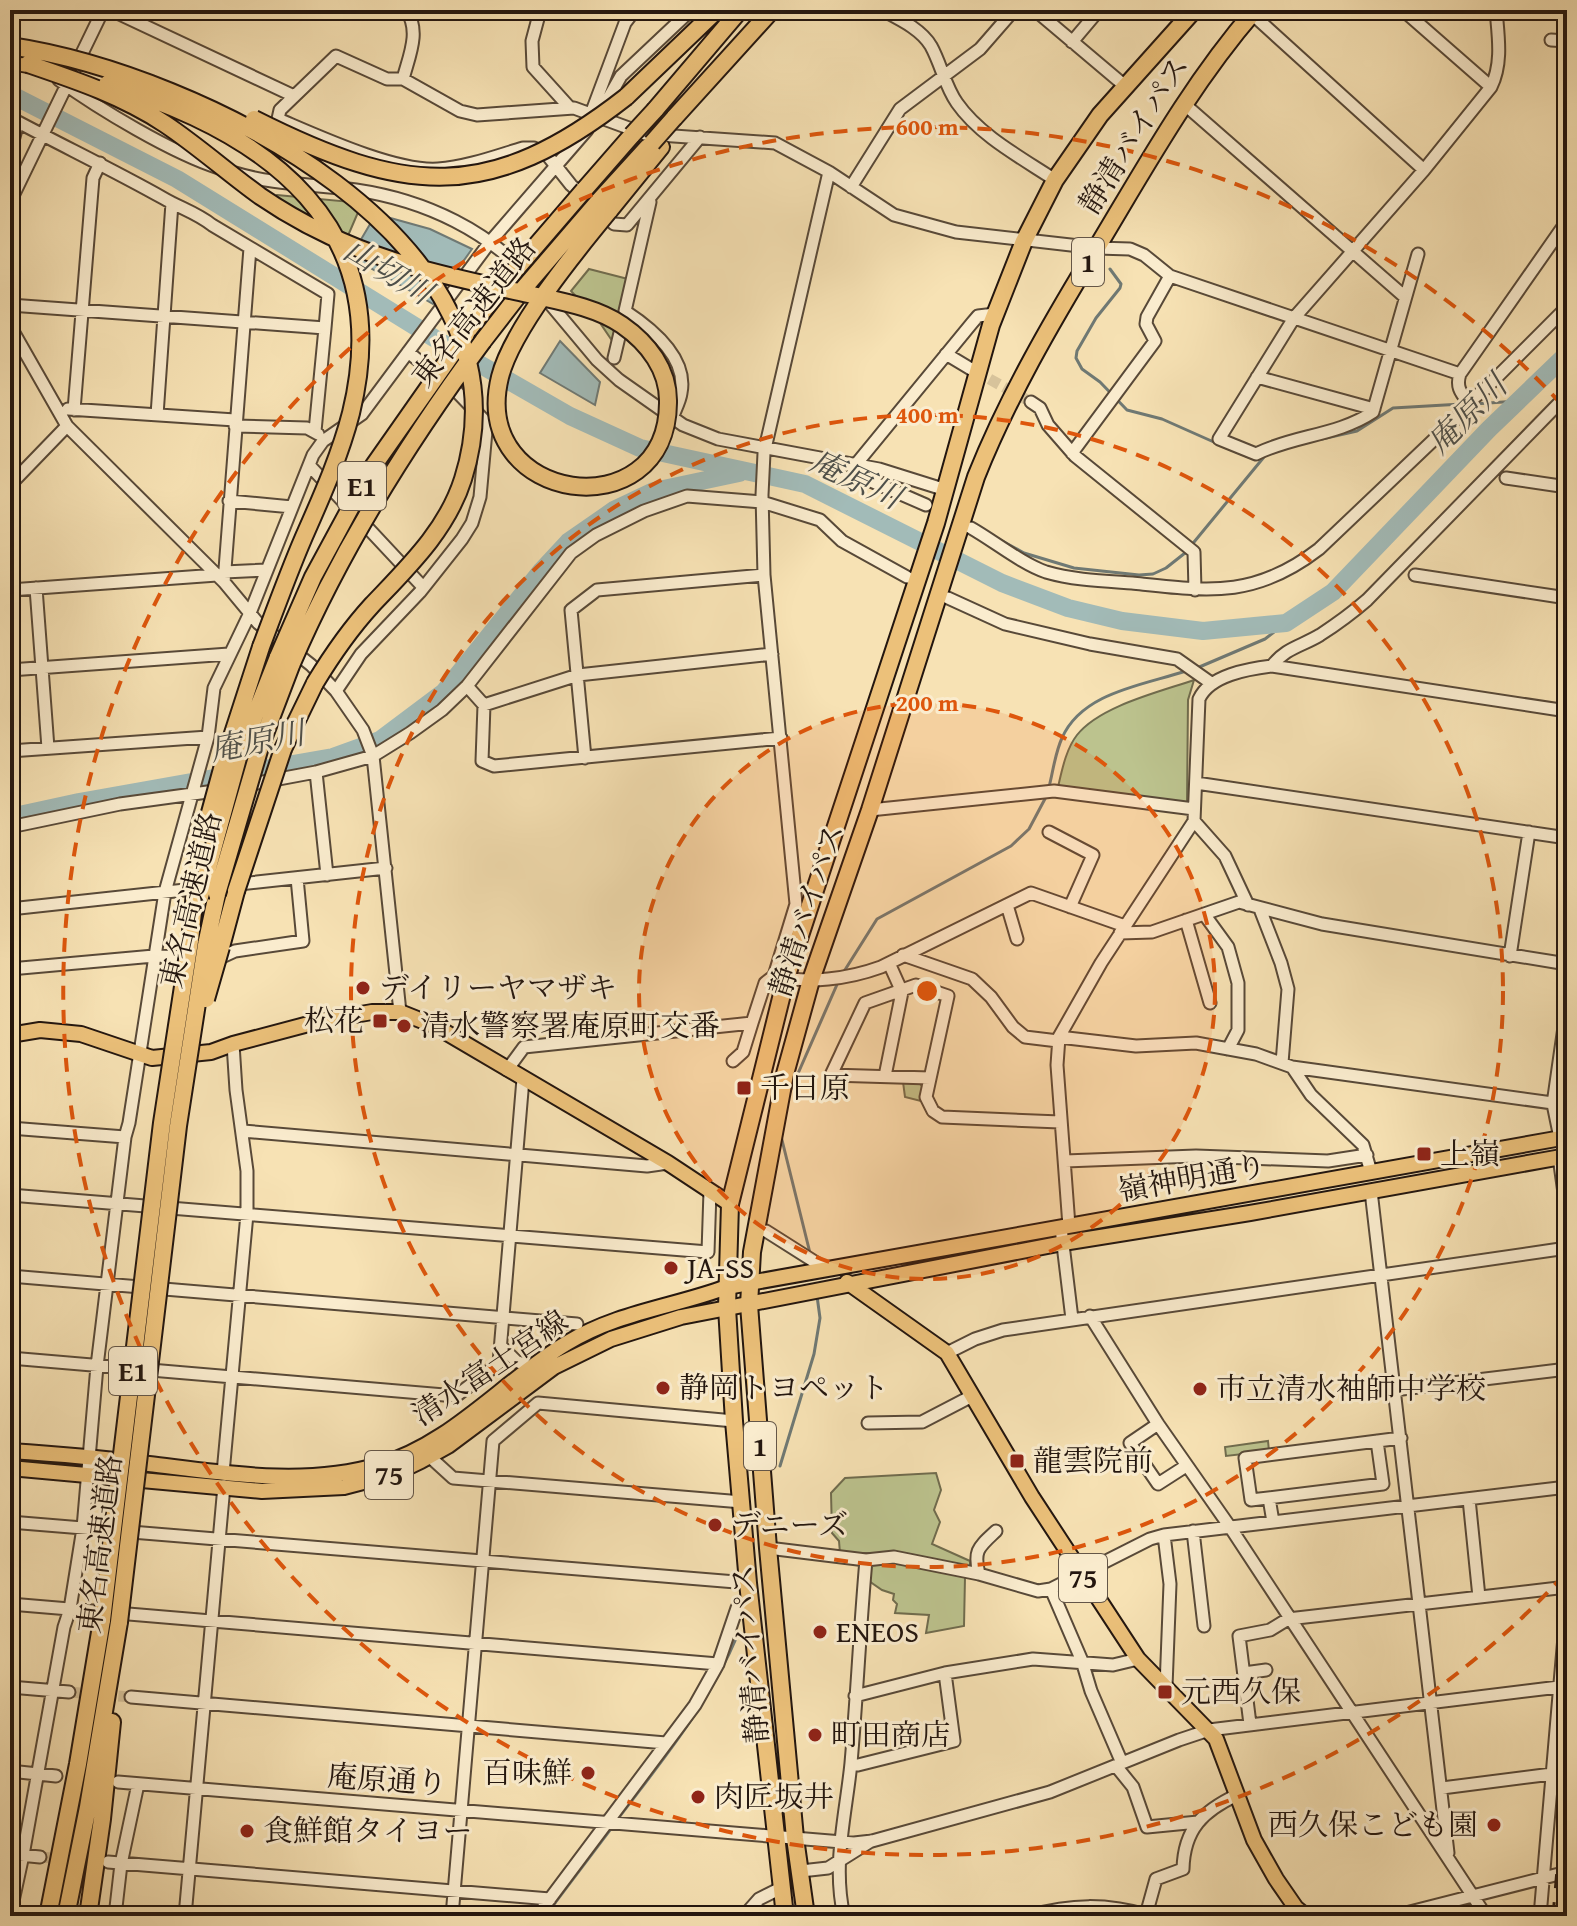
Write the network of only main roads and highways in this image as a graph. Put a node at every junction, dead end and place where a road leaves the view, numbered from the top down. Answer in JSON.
{"nodes":[{"id":1,"x":717,"y":10,"type":"edge"},
{"id":2,"x":740,"y":10,"type":"edge"},
{"id":3,"x":772,"y":10,"type":"edge"},
{"id":4,"x":1253,"y":12,"type":"edge"},
{"id":5,"x":1188,"y":16,"type":"edge"},
{"id":6,"x":14,"y":54,"type":"edge"},
{"id":7,"x":604,"y":206,"type":"junction"},
{"id":8,"x":285,"y":660,"type":"junction"},
{"id":9,"x":232,"y":758,"type":"junction"},
{"id":10,"x":204,"y":895,"type":"junction"},
{"id":11,"x":205,"y":945,"type":"junction"},
{"id":12,"x":10,"y":1035,"type":"edge"},
{"id":13,"x":1563,"y":1138,"type":"edge"},
{"id":14,"x":1563,"y":1157,"type":"edge"},
{"id":15,"x":730,"y":1204,"type":"junction"},
{"id":16,"x":1064,"y":1233,"type":"junction"},
{"id":17,"x":826,"y":1269,"type":"junction"},
{"id":18,"x":751,"y":1283,"type":"junction"},
{"id":19,"x":849,"y":1283,"type":"junction"},
{"id":20,"x":727,"y":1287,"type":"junction"},
{"id":21,"x":749,"y":1305,"type":"junction"},
{"id":22,"x":727,"y":1308,"type":"junction"},
{"id":23,"x":10,"y":1451,"type":"edge"},
{"id":24,"x":10,"y":1468,"type":"edge"},
{"id":25,"x":224,"y":1479,"type":"junction"},
{"id":26,"x":113,"y":1626,"type":"junction"},
{"id":27,"x":801,"y":1875,"type":"junction"},
{"id":28,"x":785,"y":1913,"type":"edge"},
{"id":29,"x":1296,"y":1913,"type":"edge"},
{"id":30,"x":48,"y":1916,"type":"edge"},
{"id":31,"x":66,"y":1916,"type":"edge"},
{"id":32,"x":88,"y":1916,"type":"edge"},
{"id":33,"x":806,"y":1916,"type":"edge"},
{"id":34,"x":814,"y":1916,"type":"edge"}],
"edges":[{"from":1,"to":6,"type":"highway","bridge":true},
{"from":2,"to":8,"type":"highway","name":"東名高速道路","number":"E1","bridge":true},
{"from":3,"to":7,"type":"highway","name":"東名高速道路","bridge":true},
{"from":4,"to":18,"type":"highway","name":"静清バイパス","number":"1"},
{"from":5,"to":15,"type":"highway","name":"静清バイパス","number":"1"},
{"from":6,"to":7,"type":"highway","bridge":true},
{"from":6,"to":9,"type":"highway","bridge":true},
{"from":6,"to":11,"type":"highway","bridge":true},
{"from":7,"to":8,"type":"highway","name":"東名高速道路","number":"E1","bridge":true},
{"from":8,"to":9,"type":"highway","name":"東名高速道路","number":"E1"},
{"from":8,"to":10,"type":"highway","name":"東名高速道路","number":"E1","bridge":true},
{"from":9,"to":10,"type":"highway","name":"東名高速道路","number":"E1","bridge":true},
{"from":10,"to":11,"type":"highway","name":"東名高速道路","number":"E1"},
{"from":11,"to":26,"type":"highway","name":"東名高速道路","number":"E1","bridge":true},
{"from":11,"to":26,"type":"highway","name":"東名高速道路","number":"E1","bridge":true},
{"from":12,"to":15,"type":"main road"},
{"from":13,"to":16,"type":"main road","name":"嶺神明通り"},
{"from":14,"to":16,"type":"main road","name":"嶺神明通り"},
{"from":15,"to":20,"type":"highway","name":"静清バイパス","number":"1"},
{"from":16,"to":17,"type":"main road","name":"嶺神明通り"},
{"from":16,"to":19,"type":"main road","name":"嶺神明通り"},
{"from":17,"to":18,"type":"main road","name":"清水富士宮線","number":"75"},
{"from":17,"to":19,"type":"main road","number":"75"},
{"from":18,"to":20,"type":"main road","name":"清水富士宮線","number":"75"},
{"from":18,"to":21,"type":"highway","name":"静清バイパス","number":"1"},
{"from":19,"to":21,"type":"main road","name":"清水富士宮線","number":"75"},
{"from":19,"to":29,"type":"main road","number":"75"},
{"from":20,"to":22,"type":"highway","name":"静清バイパス","number":"1"},
{"from":20,"to":25,"type":"main road","name":"清水富士宮線","number":"75"},
{"from":21,"to":22,"type":"main road","name":"清水富士宮線","number":"75"},
{"from":21,"to":27,"type":"highway","name":"静清バイパス","number":"1"},
{"from":22,"to":25,"type":"main road","name":"清水富士宮線","number":"75"},
{"from":22,"to":28,"type":"highway","name":"静清バイパス","number":"1"},
{"from":23,"to":25,"type":"main road","name":"清水富士宮線","number":"75"},
{"from":24,"to":25,"type":"main road","name":"清水富士宮線","number":"75"},
{"from":26,"to":30,"type":"highway","name":"東名高速道路","number":"E1"},
{"from":26,"to":31,"type":"highway","name":"東名高速道路","number":"E1"},
{"from":26,"to":32,"type":"highway"},
{"from":27,"to":33,"type":"highway","name":"静清バイパス","number":"1"},
{"from":27,"to":34,"type":"highway"}]}
